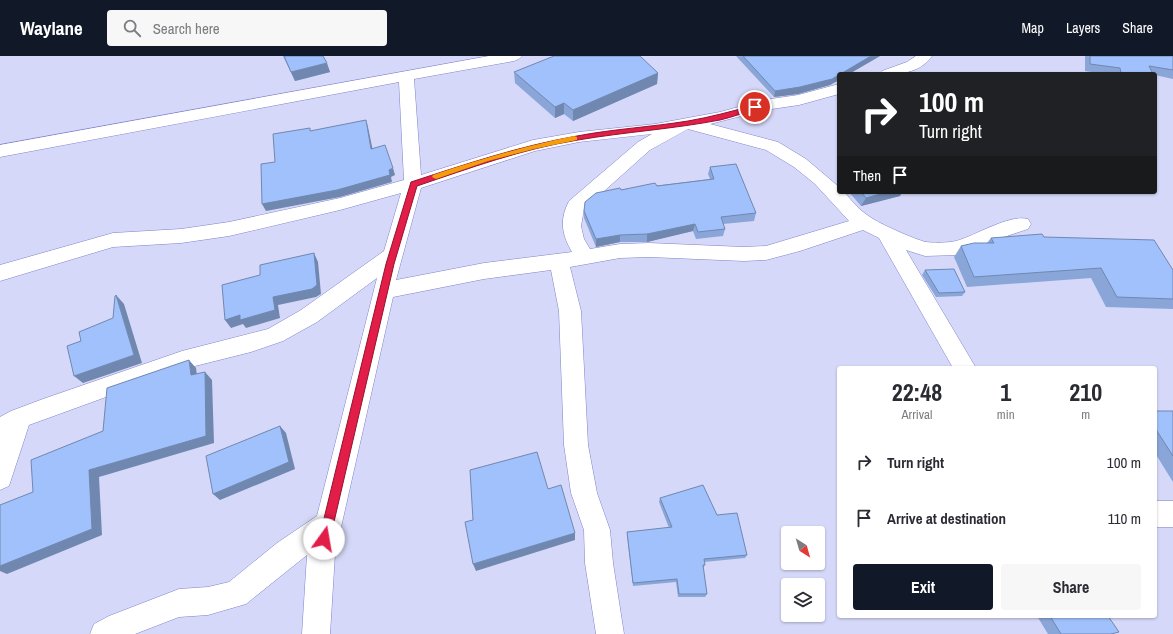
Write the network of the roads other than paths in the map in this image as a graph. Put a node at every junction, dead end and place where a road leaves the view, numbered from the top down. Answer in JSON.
{"nodes":[{"id":1,"x":514,"y":56,"type":"edge"},
{"id":2,"x":924,"y":56,"type":"edge"},
{"id":3,"x":893,"y":72,"type":"edge"},
{"id":4,"x":406,"y":75,"type":"junction"},
{"id":5,"x":837,"y":90,"type":"edge"},
{"id":6,"x":686,"y":123,"type":"junction"},
{"id":7,"x":0,"y":151,"type":"edge"},
{"id":8,"x":413,"y":184,"type":"junction"},
{"id":9,"x":864,"y":223,"type":"junction"},
{"id":10,"x":1021,"y":224,"type":"dead end"},
{"id":11,"x":887,"y":234,"type":"junction"},
{"id":12,"x":393,"y":255,"type":"junction"},
{"id":13,"x":585,"y":257,"type":"junction"},
{"id":14,"x":558,"y":262,"type":"junction"},
{"id":15,"x":0,"y":273,"type":"edge"},
{"id":16,"x":383,"y":291,"type":"junction"},
{"id":17,"x":964,"y":366,"type":"edge"},
{"id":18,"x":10,"y":424,"type":"edge"},
{"id":19,"x":0,"y":478,"type":"edge"},
{"id":20,"x":1157,"y":514,"type":"edge"},
{"id":21,"x":1173,"y":514,"type":"edge"},
{"id":22,"x":328,"y":524,"type":"junction"},
{"id":23,"x":316,"y":633,"type":"edge"},
{"id":24,"x":104,"y":634,"type":"edge"},
{"id":25,"x":610,"y":634,"type":"edge"}],
"edges":[{"from":1,"to":4,"type":"street"},
{"from":2,"to":3,"type":"street"},
{"from":4,"to":7,"type":"street"},
{"from":4,"to":8,"type":"street"},
{"from":5,"to":6,"type":"street"},
{"from":6,"to":8,"type":"street"},
{"from":6,"to":9,"type":"street"},
{"from":6,"to":13,"type":"street"},
{"from":8,"to":12,"type":"street"},
{"from":8,"to":15,"type":"street"},
{"from":9,"to":11,"type":"street"},
{"from":9,"to":13,"type":"street"},
{"from":10,"to":11,"type":"street"},
{"from":11,"to":17,"type":"street"},
{"from":12,"to":16,"type":"street"},
{"from":12,"to":18,"type":"street"},
{"from":13,"to":14,"type":"street"},
{"from":14,"to":16,"type":"street"},
{"from":14,"to":25,"type":"street"},
{"from":16,"to":22,"type":"street"},
{"from":18,"to":19,"type":"street"},
{"from":20,"to":21,"type":"street"},
{"from":22,"to":23,"type":"street"},
{"from":22,"to":24,"type":"street"}]}
